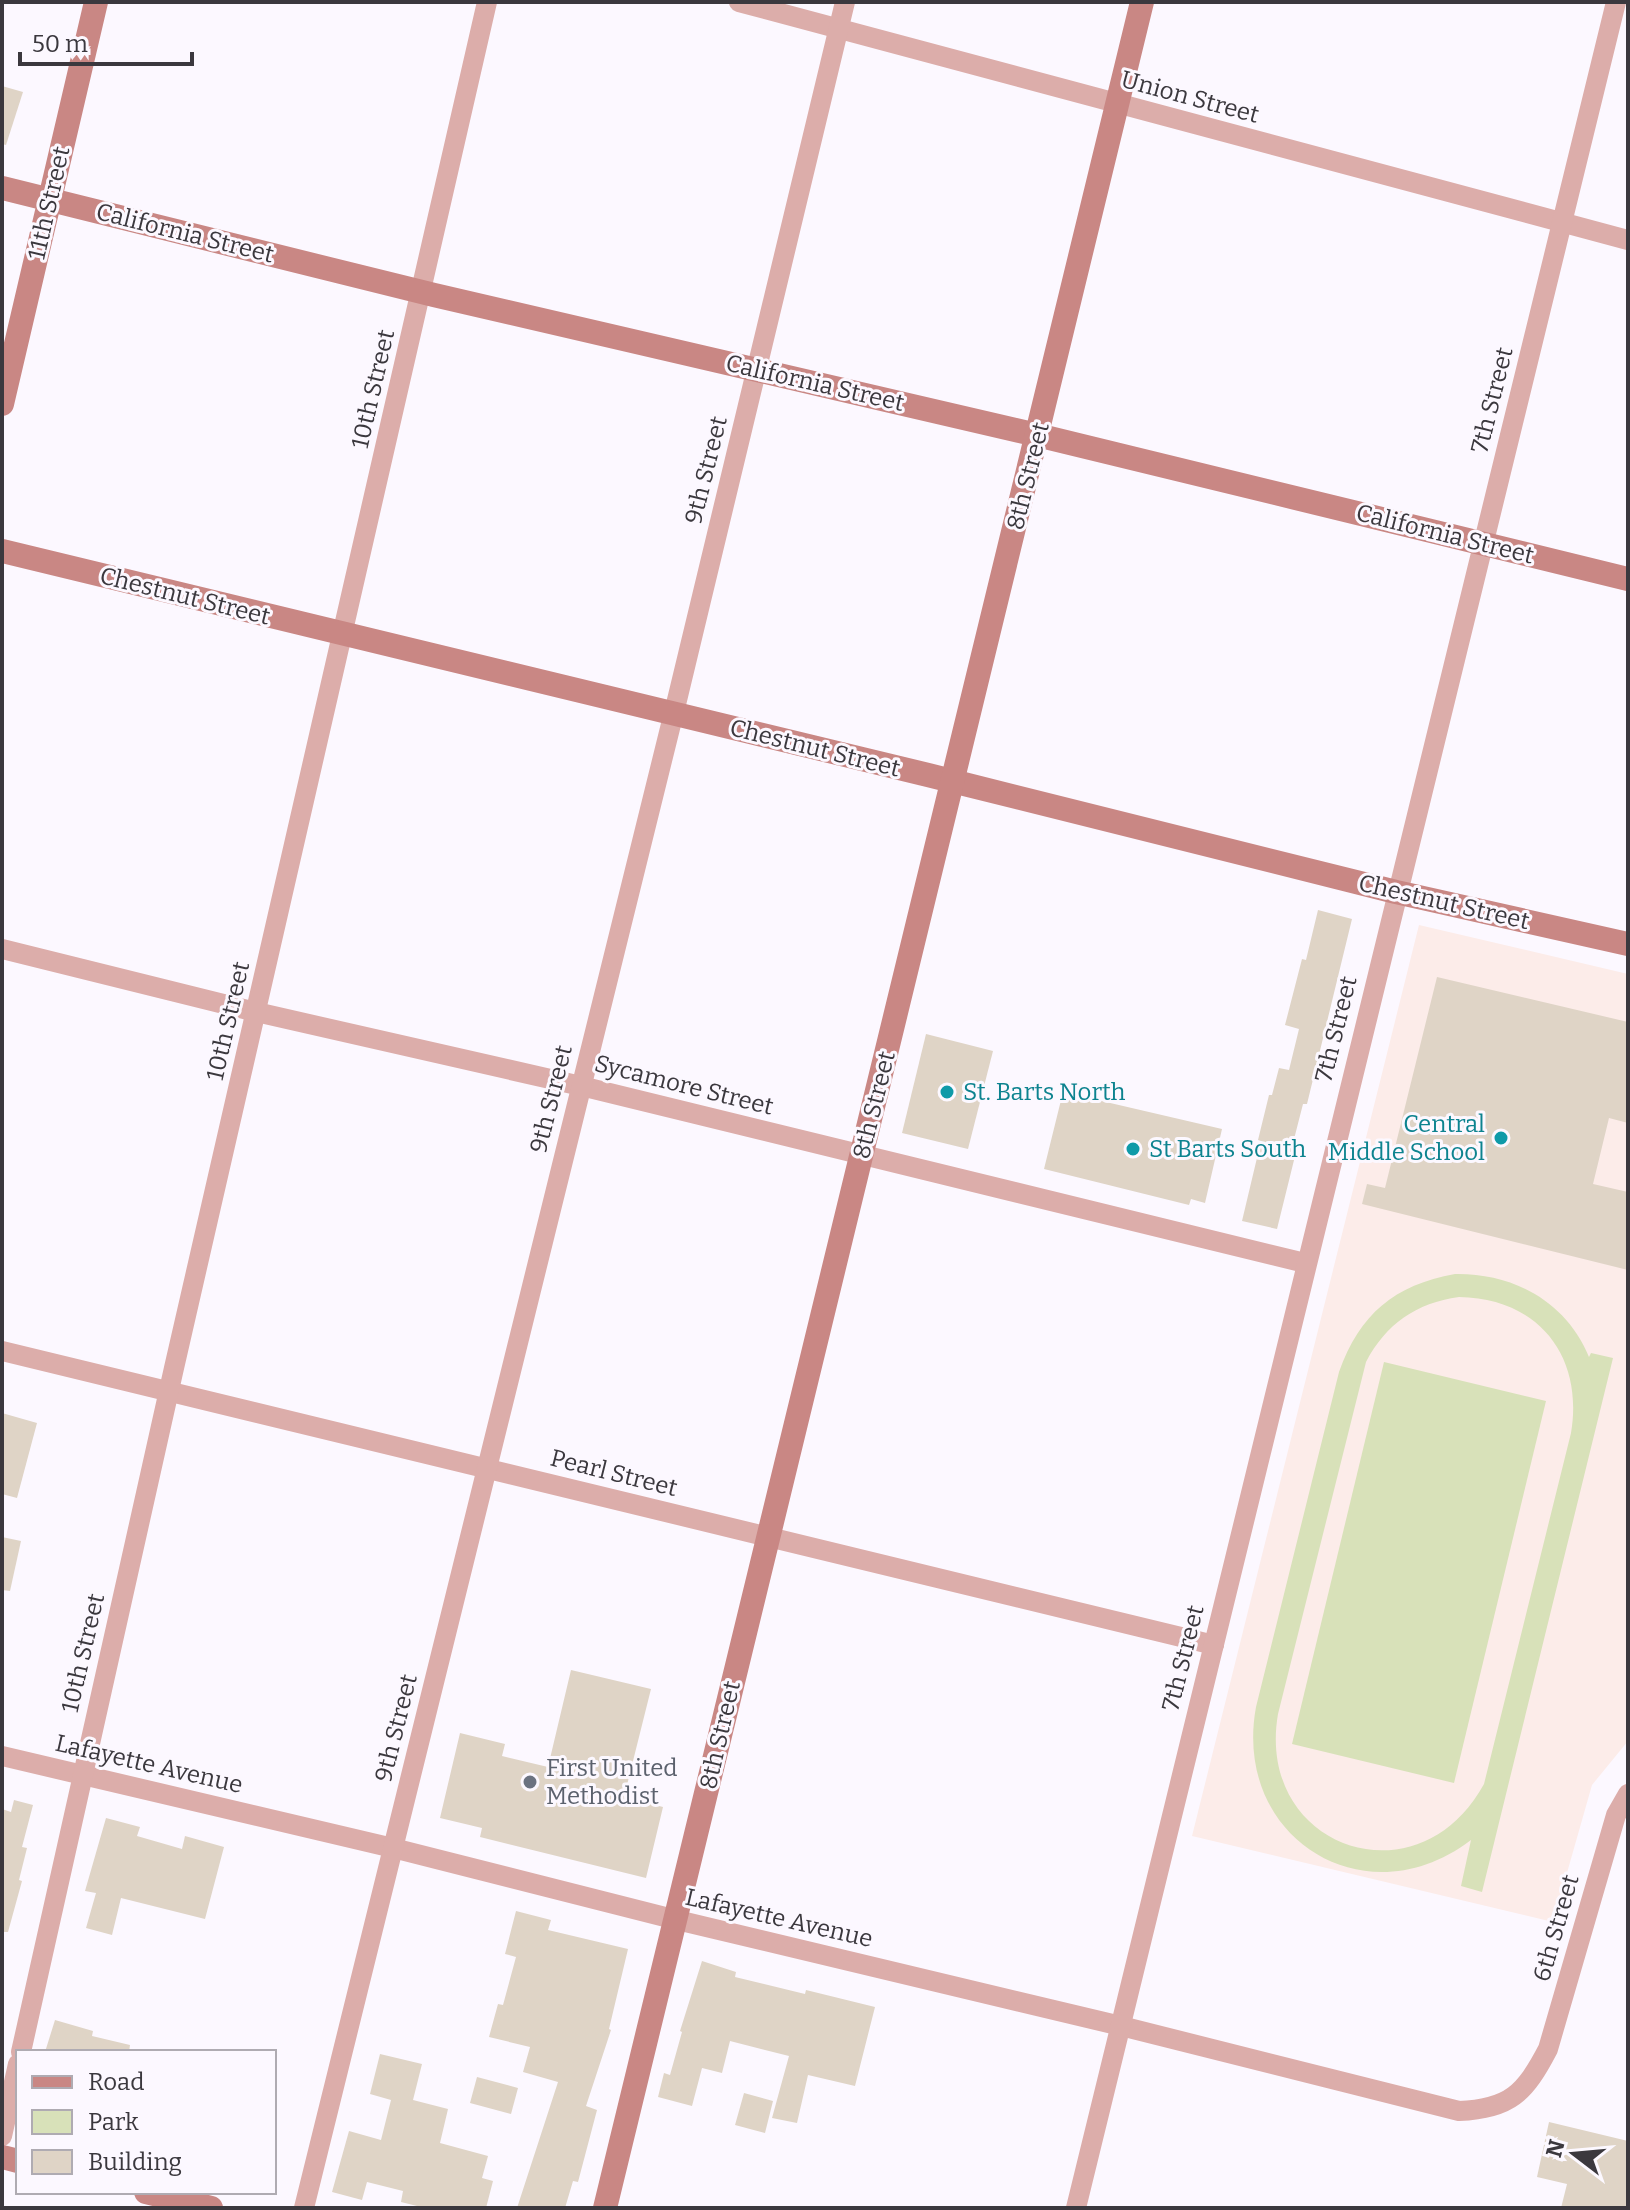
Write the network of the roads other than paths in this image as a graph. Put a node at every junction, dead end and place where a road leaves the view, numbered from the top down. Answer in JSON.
{"nodes":[{"id":1,"x":96,"y":2,"type":"edge"},
{"id":2,"x":487,"y":2,"type":"edge"},
{"id":3,"x":739,"y":2,"type":"edge"},
{"id":4,"x":845,"y":2,"type":"edge"},
{"id":5,"x":1142,"y":2,"type":"edge"},
{"id":6,"x":1616,"y":2,"type":"edge"},
{"id":7,"x":839,"y":29,"type":"junction"},
{"id":8,"x":1116,"y":105,"type":"junction"},
{"id":9,"x":2,"y":188,"type":"edge"},
{"id":10,"x":50,"y":200,"type":"junction"},
{"id":11,"x":1561,"y":222,"type":"junction"},
{"id":12,"x":1628,"y":240,"type":"edge"},
{"id":13,"x":421,"y":292,"type":"junction"},
{"id":14,"x":757,"y":370,"type":"junction"},
{"id":15,"x":2,"y":404,"type":"edge"},
{"id":16,"x":1037,"y":435,"type":"junction"},
{"id":17,"x":1484,"y":543,"type":"junction"},
{"id":18,"x":2,"y":551,"type":"edge"},
{"id":19,"x":1628,"y":579,"type":"edge"},
{"id":20,"x":343,"y":635,"type":"junction"},
{"id":21,"x":674,"y":713,"type":"junction"},
{"id":22,"x":954,"y":781,"type":"junction"},
{"id":23,"x":1396,"y":892,"type":"junction"},
{"id":24,"x":1628,"y":944,"type":"edge"},
{"id":25,"x":2,"y":949,"type":"edge"},
{"id":26,"x":256,"y":1012,"type":"junction"},
{"id":27,"x":581,"y":1086,"type":"junction"},
{"id":28,"x":862,"y":1155,"type":"junction"},
{"id":29,"x":1305,"y":1263,"type":"junction"},
{"id":30,"x":2,"y":1351,"type":"edge"},
{"id":31,"x":168,"y":1392,"type":"junction"},
{"id":32,"x":486,"y":1468,"type":"junction"},
{"id":33,"x":767,"y":1537,"type":"junction"},
{"id":34,"x":1214,"y":1645,"type":"junction"},
{"id":35,"x":2,"y":1756,"type":"edge"},
{"id":36,"x":82,"y":1775,"type":"junction"},
{"id":37,"x":1628,"y":1794,"type":"edge"},
{"id":38,"x":393,"y":1848,"type":"junction"},
{"id":39,"x":677,"y":1920,"type":"junction"},
{"id":40,"x":1121,"y":2026,"type":"junction"},
{"id":41,"x":21,"y":2050,"type":"edge"},
{"id":42,"x":16,"y":2073,"type":"edge"},
{"id":43,"x":1534,"y":2076,"type":"joint"},
{"id":44,"x":2,"y":2136,"type":"edge"},
{"id":45,"x":154,"y":2194,"type":"edge"},
{"id":46,"x":211,"y":2208,"type":"edge"},
{"id":47,"x":304,"y":2208,"type":"edge"},
{"id":48,"x":605,"y":2208,"type":"edge"},
{"id":49,"x":1076,"y":2208,"type":"edge"}],
"edges":[{"from":1,"to":10,"type":"street","name":"11th Street"},
{"from":2,"to":13,"type":"street","name":"10th Street"},
{"from":3,"to":7,"type":"street","name":"Union Street"},
{"from":4,"to":7,"type":"street","name":"9th Street"},
{"from":5,"to":8,"type":"street","name":"8th Street"},
{"from":6,"to":11,"type":"street","name":"7th Street"},
{"from":7,"to":8,"type":"street","name":"Union Street"},
{"from":7,"to":14,"type":"street","name":"9th Street"},
{"from":8,"to":11,"type":"street","name":"Union Street"},
{"from":8,"to":16,"type":"street","name":"8th Street"},
{"from":9,"to":10,"type":"street","name":"California Street"},
{"from":10,"to":13,"type":"street","name":"California Street"},
{"from":10,"to":15,"type":"street","name":"11th Street"},
{"from":11,"to":12,"type":"street","name":"Union Street"},
{"from":11,"to":17,"type":"street","name":"7th Street"},
{"from":13,"to":14,"type":"street","name":"California Street"},
{"from":13,"to":20,"type":"street","name":"10th Street"},
{"from":14,"to":16,"type":"street","name":"California Street"},
{"from":14,"to":21,"type":"street","name":"9th Street"},
{"from":16,"to":17,"type":"street","name":"California Street"},
{"from":16,"to":22,"type":"street","name":"8th Street"},
{"from":17,"to":19,"type":"street","name":"California Street"},
{"from":17,"to":23,"type":"street","name":"7th Street"},
{"from":18,"to":20,"type":"street","name":"Chestnut Street"},
{"from":20,"to":21,"type":"street","name":"Chestnut Street"},
{"from":20,"to":26,"type":"street","name":"10th Street"},
{"from":21,"to":22,"type":"street","name":"Chestnut Street"},
{"from":21,"to":27,"type":"street","name":"9th Street"},
{"from":22,"to":23,"type":"street","name":"Chestnut Street"},
{"from":22,"to":28,"type":"street","name":"8th Street"},
{"from":23,"to":24,"type":"street","name":"Chestnut Street"},
{"from":23,"to":29,"type":"street","name":"7th Street"},
{"from":25,"to":26,"type":"street","name":"Sycamore Street"},
{"from":26,"to":27,"type":"street","name":"Sycamore Street"},
{"from":26,"to":31,"type":"street","name":"10th Street"},
{"from":27,"to":28,"type":"street","name":"Sycamore Street"},
{"from":27,"to":32,"type":"street","name":"9th Street"},
{"from":28,"to":29,"type":"street","name":"Sycamore Street"},
{"from":28,"to":33,"type":"street","name":"8th Street"},
{"from":29,"to":34,"type":"street","name":"7th Street"},
{"from":30,"to":31,"type":"street","name":"Pearl Street"},
{"from":31,"to":32,"type":"street","name":"Pearl Street"},
{"from":31,"to":36,"type":"street","name":"10th Street"},
{"from":32,"to":33,"type":"street","name":"Pearl Street"},
{"from":32,"to":38,"type":"street","name":"9th Street"},
{"from":33,"to":34,"type":"street","name":"Pearl Street"},
{"from":33,"to":39,"type":"street","name":"8th Street"},
{"from":34,"to":40,"type":"street","name":"7th Street"},
{"from":35,"to":36,"type":"street","name":"Lafayette Avenue"},
{"from":36,"to":38,"type":"street","name":"Lafayette Avenue"},
{"from":36,"to":41,"type":"street","name":"10th Street"},
{"from":37,"to":43,"type":"street","name":"6th Street"},
{"from":38,"to":39,"type":"street","name":"Lafayette Avenue"},
{"from":38,"to":47,"type":"street","name":"9th Street"},
{"from":39,"to":40,"type":"street","name":"Lafayette Avenue"},
{"from":39,"to":48,"type":"street","name":"8th Street"},
{"from":40,"to":43,"type":"street","name":"Lafayette Avenue"},
{"from":40,"to":49,"type":"street","name":"7th Street"},
{"from":42,"to":44,"type":"street"},
{"from":45,"to":46,"type":"street"}]}
